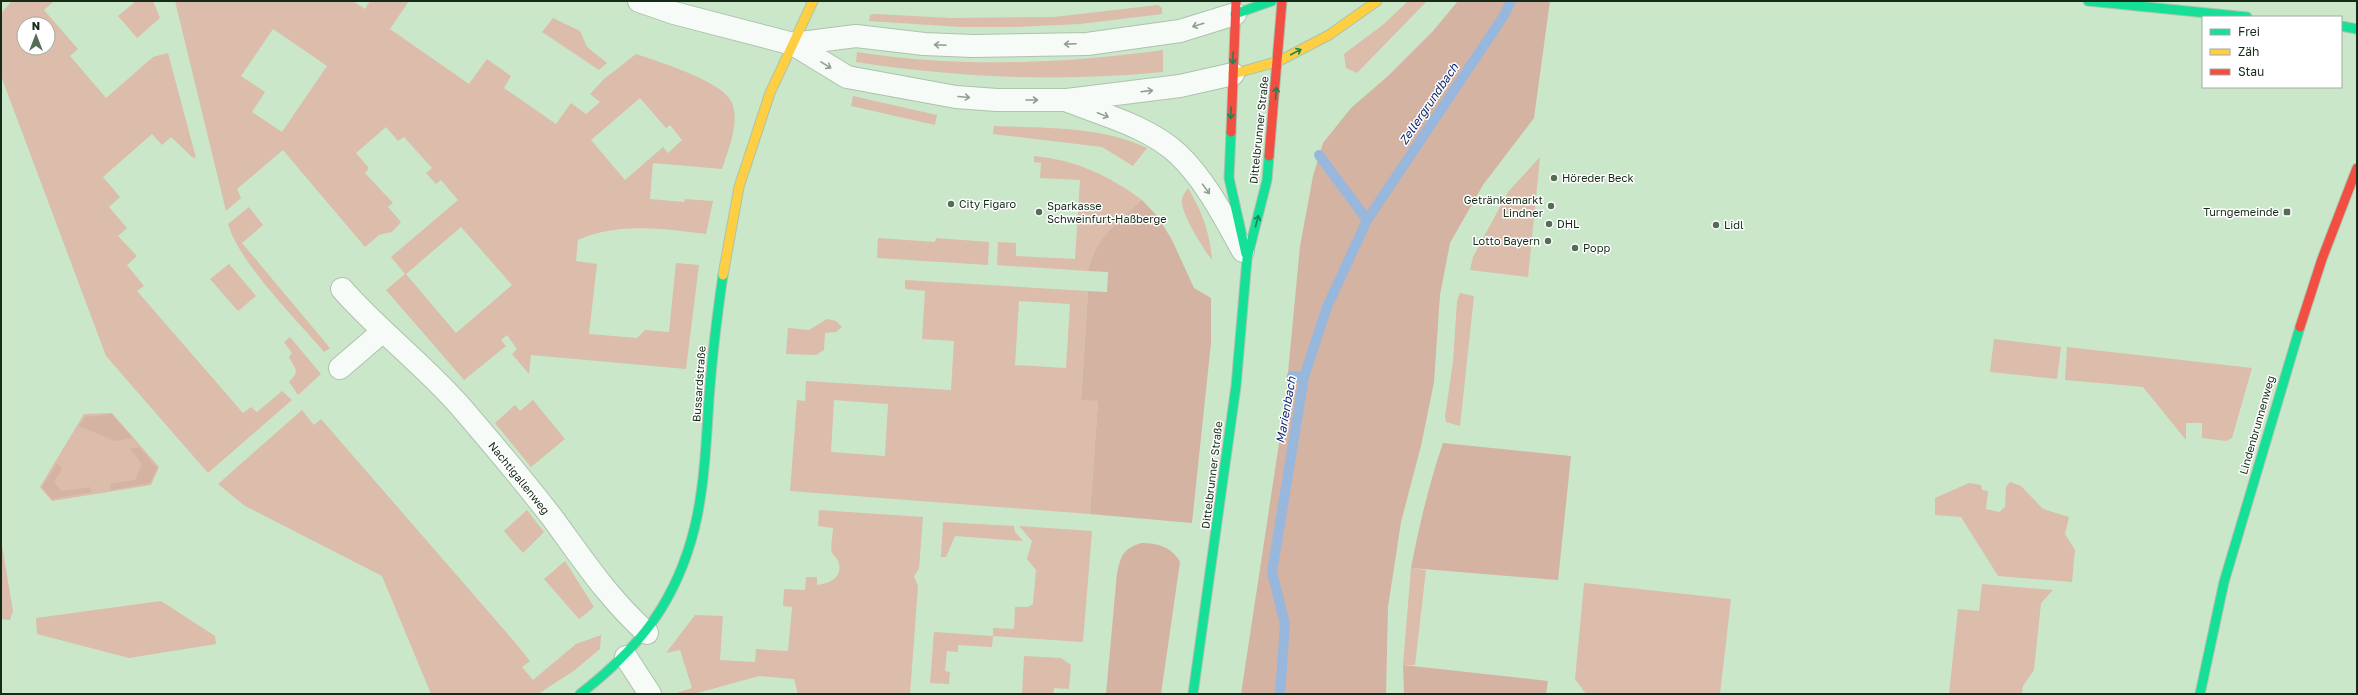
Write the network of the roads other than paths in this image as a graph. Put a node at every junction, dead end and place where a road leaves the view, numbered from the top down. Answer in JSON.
{"nodes":[{"id":1,"x":639,"y":1,"type":"edge"},
{"id":2,"x":813,"y":1,"type":"edge"},
{"id":3,"x":1272,"y":1,"type":"edge"},
{"id":4,"x":1282,"y":1,"type":"edge"},
{"id":5,"x":1377,"y":1,"type":"edge"},
{"id":6,"x":2088,"y":1,"type":"edge"},
{"id":7,"x":1236,"y":7,"type":"edge"},
{"id":8,"x":2237,"y":16,"type":"edge"},
{"id":9,"x":2342,"y":26,"type":"edge"},
{"id":10,"x":2357,"y":28,"type":"edge"},
{"id":11,"x":793,"y":44,"type":"junction"},
{"id":12,"x":1278,"y":61,"type":"junction"},
{"id":13,"x":1232,"y":74,"type":"junction"},
{"id":14,"x":1067,"y":100,"type":"junction"},
{"id":15,"x":2357,"y":168,"type":"edge"},
{"id":16,"x":1247,"y":258,"type":"junction"},
{"id":17,"x":342,"y":289,"type":"dead end"},
{"id":18,"x":382,"y":332,"type":"junction"},
{"id":19,"x":340,"y":368,"type":"dead end"},
{"id":20,"x":647,"y":632,"type":"junction"},
{"id":21,"x":626,"y":657,"type":"junction"},
{"id":22,"x":580,"y":694,"type":"edge"},
{"id":23,"x":650,"y":694,"type":"edge"},
{"id":24,"x":1193,"y":694,"type":"edge"},
{"id":25,"x":2200,"y":694,"type":"edge"}],
"edges":[{"from":1,"to":11,"type":"street"},
{"from":2,"to":11,"type":"street","name":"Bussardstraße"},
{"from":3,"to":7,"type":"street"},
{"from":4,"to":12,"type":"street","name":"Dittelbrunner Straße"},
{"from":12,"to":5,"type":"street","one_way":true},
{"from":6,"to":8,"type":"street"},
{"from":7,"to":11,"type":"street","one_way":true},
{"from":7,"to":13,"type":"street","name":"Dittelbrunner Straße","one_way":true},
{"from":9,"to":10,"type":"street"},
{"from":11,"to":14,"type":"street","one_way":true},
{"from":11,"to":20,"type":"street","name":"Bussardstraße"},
{"from":12,"to":13,"type":"street"},
{"from":16,"to":12,"type":"street","name":"Dittelbrunner Straße","one_way":true},
{"from":14,"to":13,"type":"street","one_way":true},
{"from":13,"to":16,"type":"street","name":"Dittelbrunner Straße","one_way":true},
{"from":14,"to":16,"type":"street","one_way":true},
{"from":15,"to":25,"type":"street","name":"Lindenbrunnenweg"},
{"from":16,"to":24,"type":"street","name":"Dittelbrunner Straße"},
{"from":17,"to":18,"type":"street","name":"Nachtigallenweg"},
{"from":18,"to":19,"type":"street"},
{"from":18,"to":20,"type":"street","name":"Nachtigallenweg"},
{"from":20,"to":21,"type":"street","name":"Bussardstraße"},
{"from":21,"to":22,"type":"street","name":"Bussardstraße"},
{"from":21,"to":23,"type":"street"}]}
